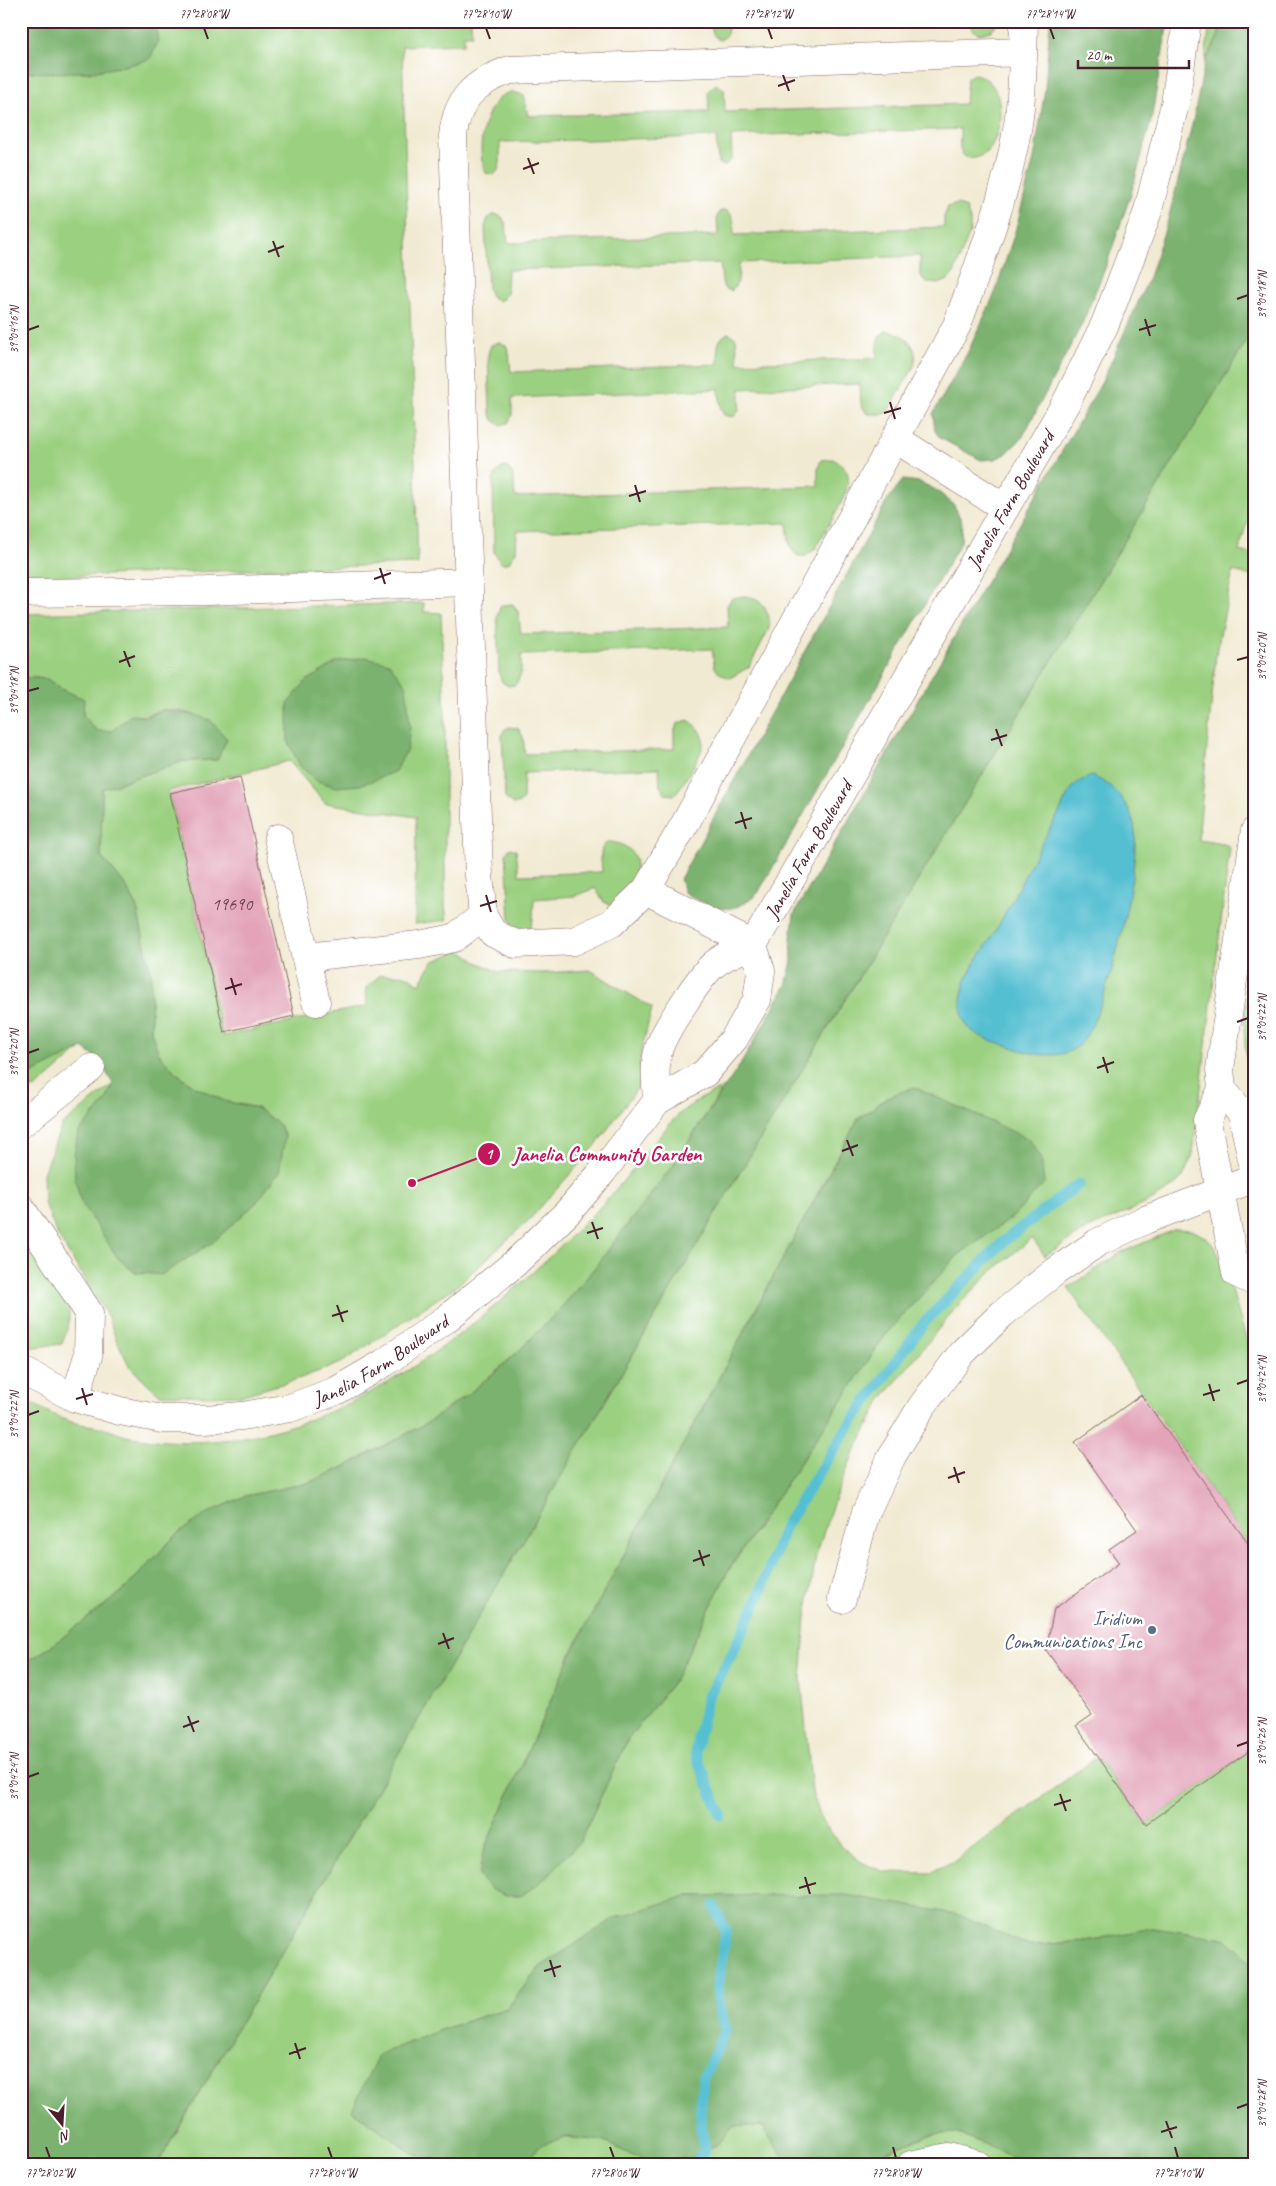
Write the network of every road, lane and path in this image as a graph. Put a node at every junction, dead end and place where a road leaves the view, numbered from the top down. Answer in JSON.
{"nodes":[{"id":1,"x":1024,"y":21,"type":"edge"},
{"id":2,"x":1187,"y":21,"type":"edge"},
{"id":3,"x":1023,"y":52,"type":"junction"},
{"id":4,"x":896,"y":439,"type":"junction"},
{"id":5,"x":1005,"y":508,"type":"junction"},
{"id":6,"x":469,"y":582,"type":"junction"},
{"id":7,"x":21,"y":593,"type":"edge"},
{"id":8,"x":1255,"y":831,"type":"edge"},
{"id":9,"x":278,"y":838,"type":"dead end"},
{"id":10,"x":646,"y":890,"type":"junction"},
{"id":11,"x":483,"y":916,"type":"junction"},
{"id":12,"x":1247,"y":936,"type":"edge"},
{"id":13,"x":753,"y":945,"type":"junction"},
{"id":14,"x":306,"y":957,"type":"junction"},
{"id":15,"x":316,"y":1002,"type":"dead end"},
{"id":16,"x":91,"y":1068,"type":"dead end"},
{"id":17,"x":1222,"y":1089,"type":"junction"},
{"id":18,"x":657,"y":1101,"type":"junction"},
{"id":19,"x":21,"y":1124,"type":"edge"},
{"id":20,"x":1255,"y":1173,"type":"edge"},
{"id":21,"x":1255,"y":1178,"type":"edge"},
{"id":22,"x":1219,"y":1191,"type":"junction"},
{"id":23,"x":21,"y":1208,"type":"edge"},
{"id":24,"x":1255,"y":1282,"type":"edge"},
{"id":25,"x":21,"y":1370,"type":"edge"},
{"id":26,"x":75,"y":1398,"type":"junction"},
{"id":27,"x":842,"y":1599,"type":"dead end"},
{"id":28,"x":911,"y":2165,"type":"edge"},
{"id":29,"x":978,"y":2165,"type":"edge"}],
"edges":[{"from":1,"to":3,"type":"street"},
{"from":2,"to":5,"type":"street","name":"Janelia Farm Boulevard"},
{"from":3,"to":4,"type":"street"},
{"from":3,"to":6,"type":"street"},
{"from":4,"to":5,"type":"street"},
{"from":4,"to":10,"type":"street"},
{"from":5,"to":13,"type":"street","name":"Janelia Farm Boulevard"},
{"from":6,"to":7,"type":"street"},
{"from":6,"to":11,"type":"street"},
{"from":8,"to":12,"type":"street"},
{"from":9,"to":14,"type":"street"},
{"from":10,"to":11,"type":"street"},
{"from":10,"to":13,"type":"street"},
{"from":11,"to":14,"type":"street"},
{"from":12,"to":17,"type":"street"},
{"from":13,"to":18,"type":"street"},
{"from":13,"to":18,"type":"street","name":"Janelia Farm Boulevard"},
{"from":14,"to":15,"type":"street"},
{"from":16,"to":19,"type":"street"},
{"from":17,"to":20,"type":"street"},
{"from":17,"to":22,"type":"street"},
{"from":18,"to":26,"type":"street","name":"Janelia Farm Boulevard"},
{"from":21,"to":22,"type":"street"},
{"from":22,"to":24,"type":"street"},
{"from":22,"to":27,"type":"street"},
{"from":23,"to":26,"type":"street"},
{"from":25,"to":26,"type":"street","name":"Janelia Farm Boulevard"},
{"from":28,"to":29,"type":"street"}]}
